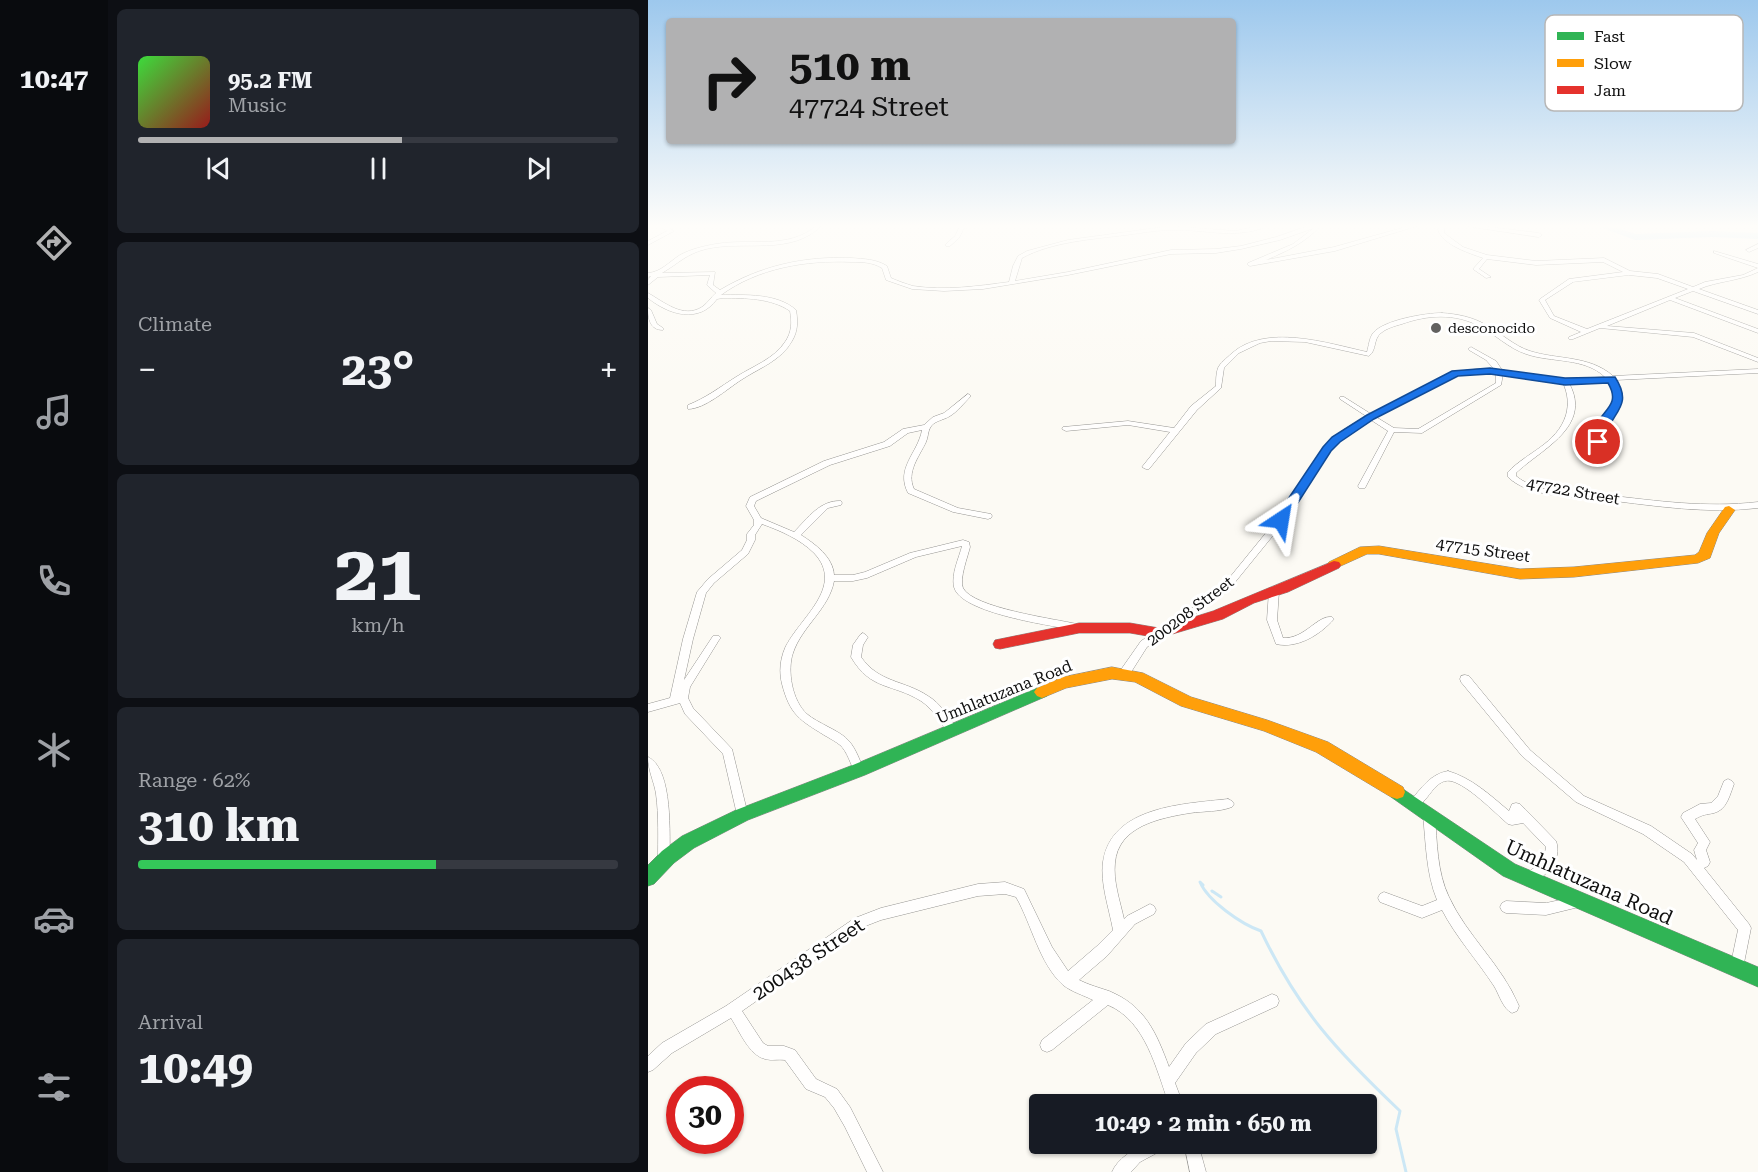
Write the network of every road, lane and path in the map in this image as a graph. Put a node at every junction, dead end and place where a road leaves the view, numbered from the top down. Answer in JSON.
{"nodes":[{"id":1,"x":711,"y":281,"type":"edge"},
{"id":2,"x":746,"y":281,"type":"edge"},
{"id":3,"x":893,"y":281,"type":"edge"},
{"id":4,"x":1023,"y":281,"type":"edge"},
{"id":5,"x":1571,"y":281,"type":"edge"},
{"id":6,"x":1671,"y":281,"type":"edge"},
{"id":7,"x":1718,"y":281,"type":"edge"},
{"id":8,"x":1011,"y":283,"type":"joint"},
{"id":9,"x":1692,"y":289,"type":"junction"},
{"id":10,"x":648,"y":295,"type":"edge"},
{"id":11,"x":717,"y":295,"type":"junction"},
{"id":12,"x":1669,"y":298,"type":"junction"},
{"id":13,"x":1750,"y":309,"type":"junction"},
{"id":14,"x":648,"y":310,"type":"edge"},
{"id":15,"x":1758,"y":312,"type":"edge"},
{"id":16,"x":1730,"y":321,"type":"junction"},
{"id":17,"x":1599,"y":327,"type":"junction"},
{"id":18,"x":661,"y":329,"type":"dead end"},
{"id":19,"x":1758,"y":331,"type":"edge"},
{"id":20,"x":1588,"y":332,"type":"junction"},
{"id":21,"x":1571,"y":338,"type":"dead end"},
{"id":22,"x":1471,"y":349,"type":"dead end"},
{"id":23,"x":1758,"y":360,"type":"edge"},
{"id":24,"x":1758,"y":371,"type":"edge"},
{"id":25,"x":1501,"y":372,"type":"junction"},
{"id":26,"x":1611,"y":380,"type":"junction"},
{"id":27,"x":1565,"y":381,"type":"junction"},
{"id":28,"x":968,"y":396,"type":"dead end"},
{"id":29,"x":1342,"y":398,"type":"dead end"},
{"id":30,"x":690,"y":407,"type":"dead end"},
{"id":31,"x":1370,"y":417,"type":"junction"},
{"id":32,"x":926,"y":427,"type":"junction"},
{"id":33,"x":1066,"y":429,"type":"dead end"},
{"id":34,"x":1176,"y":430,"type":"junction"},
{"id":35,"x":1392,"y":430,"type":"junction"},
{"id":36,"x":1596,"y":454,"type":"dead end"},
{"id":37,"x":1146,"y":467,"type":"dead end"},
{"id":38,"x":1362,"y":486,"type":"dead end"},
{"id":39,"x":838,"y":503,"type":"dead end"},
{"id":40,"x":1758,"y":505,"type":"edge"},
{"id":41,"x":1729,"y":510,"type":"junction"},
{"id":42,"x":988,"y":516,"type":"dead end"},
{"id":43,"x":758,"y":520,"type":"junction"},
{"id":44,"x":795,"y":536,"type":"junction"},
{"id":45,"x":831,"y":578,"type":"junction"},
{"id":46,"x":1274,"y":591,"type":"junction"},
{"id":47,"x":1201,"y":606,"type":"junction"},
{"id":48,"x":1218,"y":615,"type":"junction"},
{"id":49,"x":1329,"y":619,"type":"dead end"},
{"id":50,"x":1079,"y":628,"type":"junction"},
{"id":51,"x":1159,"y":633,"type":"junction"},
{"id":52,"x":863,"y":637,"type":"dead end"},
{"id":53,"x":716,"y":638,"type":"dead end"},
{"id":54,"x":1000,"y":644,"type":"dead end"},
{"id":55,"x":1124,"y":674,"type":"junction"},
{"id":56,"x":1466,"y":679,"type":"dead end"},
{"id":57,"x":679,"y":700,"type":"junction"},
{"id":58,"x":648,"y":708,"type":"edge"},
{"id":59,"x":952,"y":730,"type":"junction"},
{"id":60,"x":648,"y":762,"type":"edge"},
{"id":61,"x":859,"y":770,"type":"junction"},
{"id":62,"x":1728,"y":784,"type":"dead end"},
{"id":63,"x":1228,"y":804,"type":"dead end"},
{"id":64,"x":1414,"y":804,"type":"junction"},
{"id":65,"x":742,"y":815,"type":"junction"},
{"id":66,"x":1429,"y":815,"type":"junction"},
{"id":67,"x":1695,"y":866,"type":"junction"},
{"id":68,"x":653,"y":869,"type":"edge"},
{"id":69,"x":1528,"y":879,"type":"junction"},
{"id":70,"x":1384,"y":898,"type":"dead end"},
{"id":71,"x":1579,"y":902,"type":"junction"},
{"id":72,"x":1445,"y":903,"type":"junction"},
{"id":73,"x":1506,"y":908,"type":"dead end"},
{"id":74,"x":1150,"y":910,"type":"dead end"},
{"id":75,"x":1120,"y":931,"type":"junction"},
{"id":76,"x":1737,"y":968,"type":"junction"},
{"id":77,"x":1758,"y":977,"type":"edge"},
{"id":78,"x":1068,"y":980,"type":"junction"},
{"id":79,"x":1107,"y":997,"type":"junction"},
{"id":80,"x":1272,"y":1000,"type":"dead end"},
{"id":81,"x":1512,"y":1006,"type":"dead end"},
{"id":82,"x":733,"y":1009,"type":"junction"},
{"id":83,"x":1047,"y":1045,"type":"dead end"},
{"id":84,"x":648,"y":1065,"type":"edge"},
{"id":85,"x":1167,"y":1082,"type":"junction"},
{"id":86,"x":1172,"y":1094,"type":"edge"},
{"id":87,"x":1141,"y":1154,"type":"edge"},
{"id":88,"x":1194,"y":1154,"type":"edge"},
{"id":89,"x":875,"y":1172,"type":"edge"},
{"id":90,"x":1120,"y":1172,"type":"edge"},
{"id":91,"x":1198,"y":1172,"type":"edge"}],
"edges":[{"from":1,"to":11,"type":"street"},
{"from":2,"to":11,"type":"street"},
{"from":3,"to":8,"type":"street"},
{"from":4,"to":8,"type":"street"},
{"from":5,"to":20,"type":"street"},
{"from":6,"to":9,"type":"street"},
{"from":7,"to":9,"type":"street"},
{"from":9,"to":12,"type":"street"},
{"from":9,"to":13,"type":"street"},
{"from":10,"to":11,"type":"street"},
{"from":11,"to":30,"type":"street"},
{"from":12,"to":16,"type":"street"},
{"from":12,"to":17,"type":"street"},
{"from":13,"to":15,"type":"street"},
{"from":13,"to":16,"type":"street"},
{"from":14,"to":18,"type":"street"},
{"from":16,"to":19,"type":"street"},
{"from":17,"to":20,"type":"street"},
{"from":17,"to":23,"type":"street"},
{"from":20,"to":21,"type":"street"},
{"from":22,"to":25,"type":"street"},
{"from":24,"to":26,"type":"street","name":"200208 Street"},
{"from":25,"to":27,"type":"street","name":"200208 Street"},
{"from":25,"to":31,"type":"street","name":"200208 Street"},
{"from":25,"to":35,"type":"street"},
{"from":26,"to":27,"type":"street","name":"200208 Street"},
{"from":26,"to":34,"type":"street"},
{"from":26,"to":36,"type":"street"},
{"from":27,"to":41,"type":"street","name":"47722 Street"},
{"from":28,"to":32,"type":"street"},
{"from":29,"to":31,"type":"street"},
{"from":31,"to":35,"type":"street"},
{"from":31,"to":47,"type":"street","name":"200208 Street"},
{"from":32,"to":42,"type":"street"},
{"from":32,"to":43,"type":"street"},
{"from":33,"to":34,"type":"street"},
{"from":34,"to":37,"type":"street"},
{"from":35,"to":38,"type":"street"},
{"from":39,"to":44,"type":"street"},
{"from":40,"to":41,"type":"street","name":"47722 Street"},
{"from":41,"to":46,"type":"street","name":"47715 Street"},
{"from":43,"to":44,"type":"street"},
{"from":43,"to":57,"type":"street"},
{"from":44,"to":45,"type":"street"},
{"from":45,"to":50,"type":"street"},
{"from":45,"to":61,"type":"street"},
{"from":46,"to":48,"type":"street","name":"47715 Street"},
{"from":46,"to":49,"type":"street"},
{"from":47,"to":48,"type":"street"},
{"from":47,"to":51,"type":"street","name":"200208 Street"},
{"from":48,"to":51,"type":"street","name":"47715 Street"},
{"from":50,"to":51,"type":"street"},
{"from":50,"to":54,"type":"street"},
{"from":51,"to":55,"type":"street","name":"200208 Street"},
{"from":52,"to":59,"type":"street"},
{"from":53,"to":57,"type":"street"},
{"from":55,"to":59,"type":"street","name":"Umhlatuzana Road"},
{"from":55,"to":64,"type":"street","name":"Umhlatuzana Road"},
{"from":56,"to":67,"type":"street"},
{"from":57,"to":58,"type":"street"},
{"from":57,"to":65,"type":"street"},
{"from":59,"to":61,"type":"street","name":"Umhlatuzana Road"},
{"from":60,"to":68,"type":"street"},
{"from":61,"to":65,"type":"street","name":"Umhlatuzana Road"},
{"from":62,"to":67,"type":"street"},
{"from":63,"to":75,"type":"street"},
{"from":64,"to":66,"type":"street","name":"Umhlatuzana Road"},
{"from":64,"to":69,"type":"street"},
{"from":65,"to":68,"type":"street","name":"Umhlatuzana Road"},
{"from":66,"to":69,"type":"street","name":"Umhlatuzana Road"},
{"from":66,"to":72,"type":"street"},
{"from":67,"to":76,"type":"street"},
{"from":69,"to":71,"type":"street","name":"Umhlatuzana Road"},
{"from":70,"to":72,"type":"street"},
{"from":71,"to":73,"type":"street"},
{"from":71,"to":76,"type":"street","name":"Umhlatuzana Road"},
{"from":72,"to":81,"type":"street"},
{"from":74,"to":75,"type":"street"},
{"from":75,"to":78,"type":"street"},
{"from":76,"to":77,"type":"street","name":"Umhlatuzana Road"},
{"from":78,"to":79,"type":"street"},
{"from":78,"to":82,"type":"street","name":"200438 Street"},
{"from":79,"to":83,"type":"street"},
{"from":79,"to":85,"type":"street"},
{"from":80,"to":85,"type":"street"},
{"from":82,"to":84,"type":"street","name":"200438 Street"},
{"from":82,"to":89,"type":"street"},
{"from":85,"to":86,"type":"street"},
{"from":87,"to":90,"type":"street"},
{"from":88,"to":91,"type":"street"}]}
